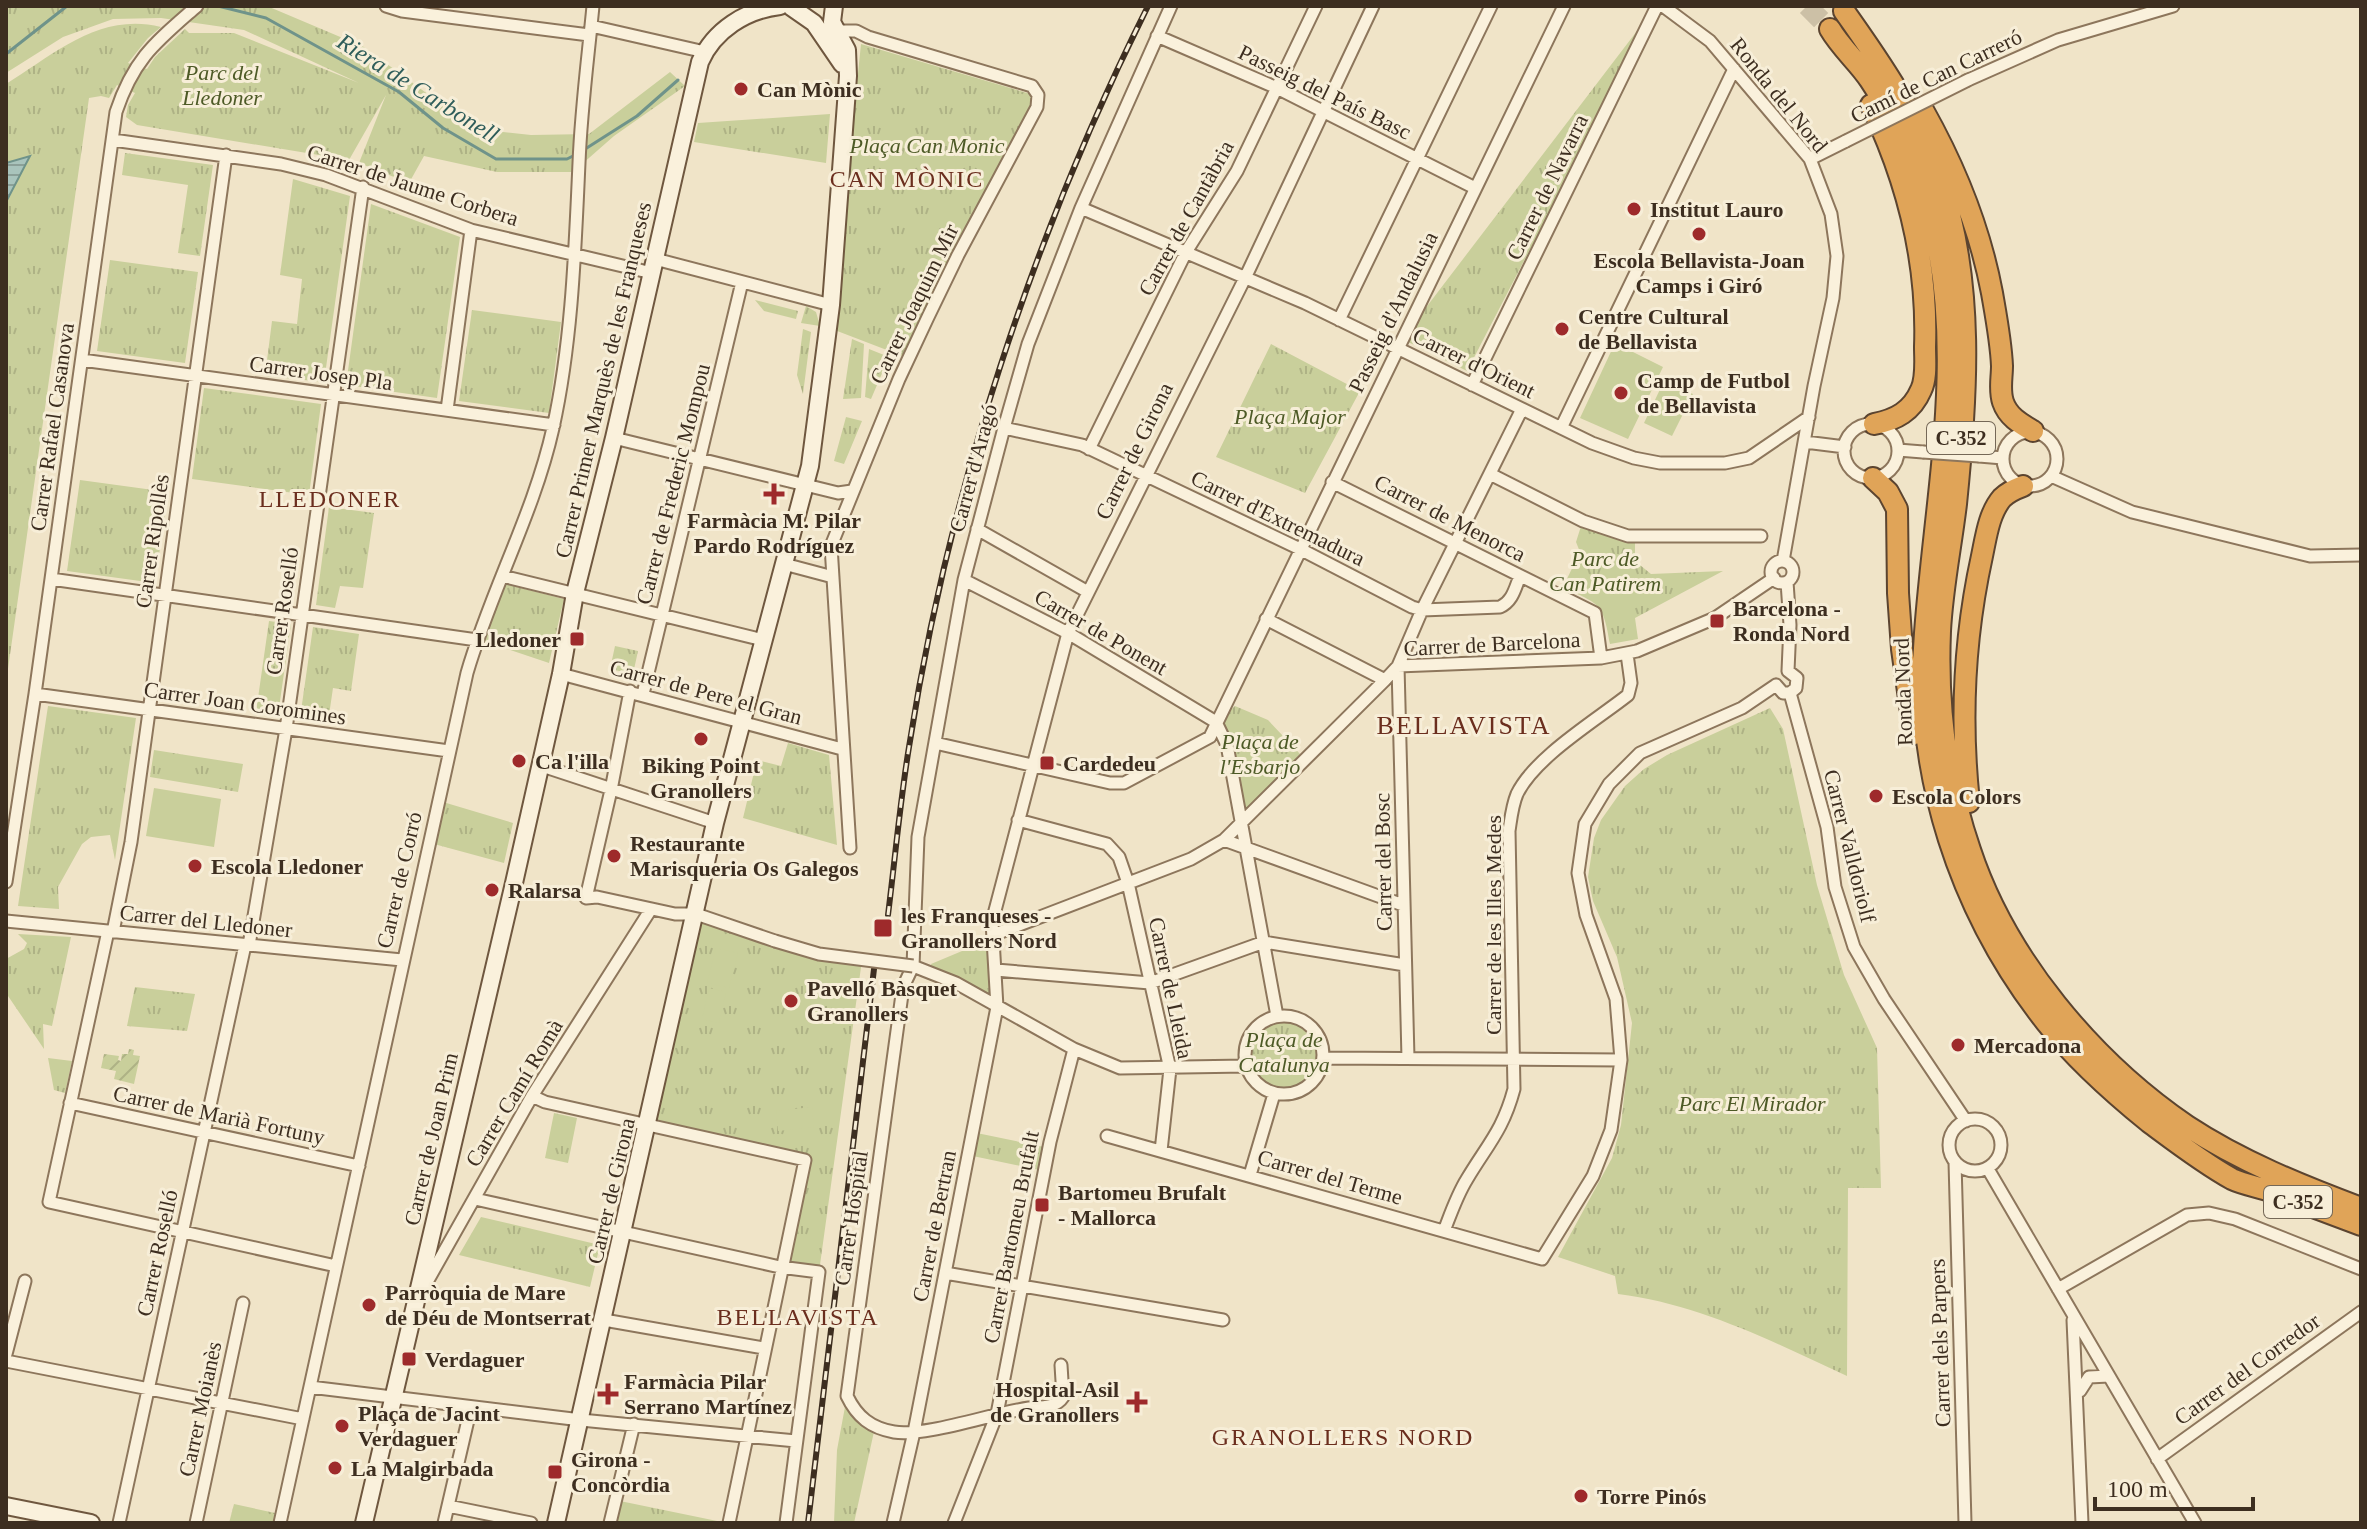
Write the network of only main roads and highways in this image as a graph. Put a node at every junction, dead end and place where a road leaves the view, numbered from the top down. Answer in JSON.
{"nodes":[{"id":1,"x":1874,"y":424,"type":"road end"},
{"id":2,"x":2033,"y":431,"type":"road end"},
{"id":3,"x":1873,"y":478,"type":"road end"},
{"id":4,"x":2023,"y":486,"type":"road end"},
{"id":5,"x":1957,"y":861,"type":"junction"},
{"id":6,"x":1986,"y":887,"type":"junction"},
{"id":7,"x":2276,"y":1174,"type":"junction"},
{"id":8,"x":2235,"y":1180,"type":"junction"},
{"id":9,"x":2361,"y":1194,"type":"edge"},
{"id":10,"x":2361,"y":1208,"type":"edge"},
{"id":11,"x":2361,"y":1225,"type":"edge"},
{"id":12,"x":2361,"y":1240,"type":"edge"}],
"edges":[{"from":1,"to":5,"type":"highway","name":"Ronda Nord","number":"C-352"},
{"from":2,"to":6,"type":"highway","name":"Ronda Nord","number":"C-352"},
{"from":3,"to":5,"type":"highway"},
{"from":4,"to":6,"type":"highway"},
{"from":5,"to":8,"type":"highway","name":"Ronda Nord","number":"C-352"},
{"from":6,"to":7,"type":"highway","name":"Ronda Nord","number":"C-352"},
{"from":7,"to":9,"type":"highway"},
{"from":7,"to":10,"type":"highway","name":"Ronda Nord","number":"C-352"},
{"from":8,"to":11,"type":"highway","name":"Ronda Nord","number":"C-352"},
{"from":8,"to":12,"type":"highway"}]}
